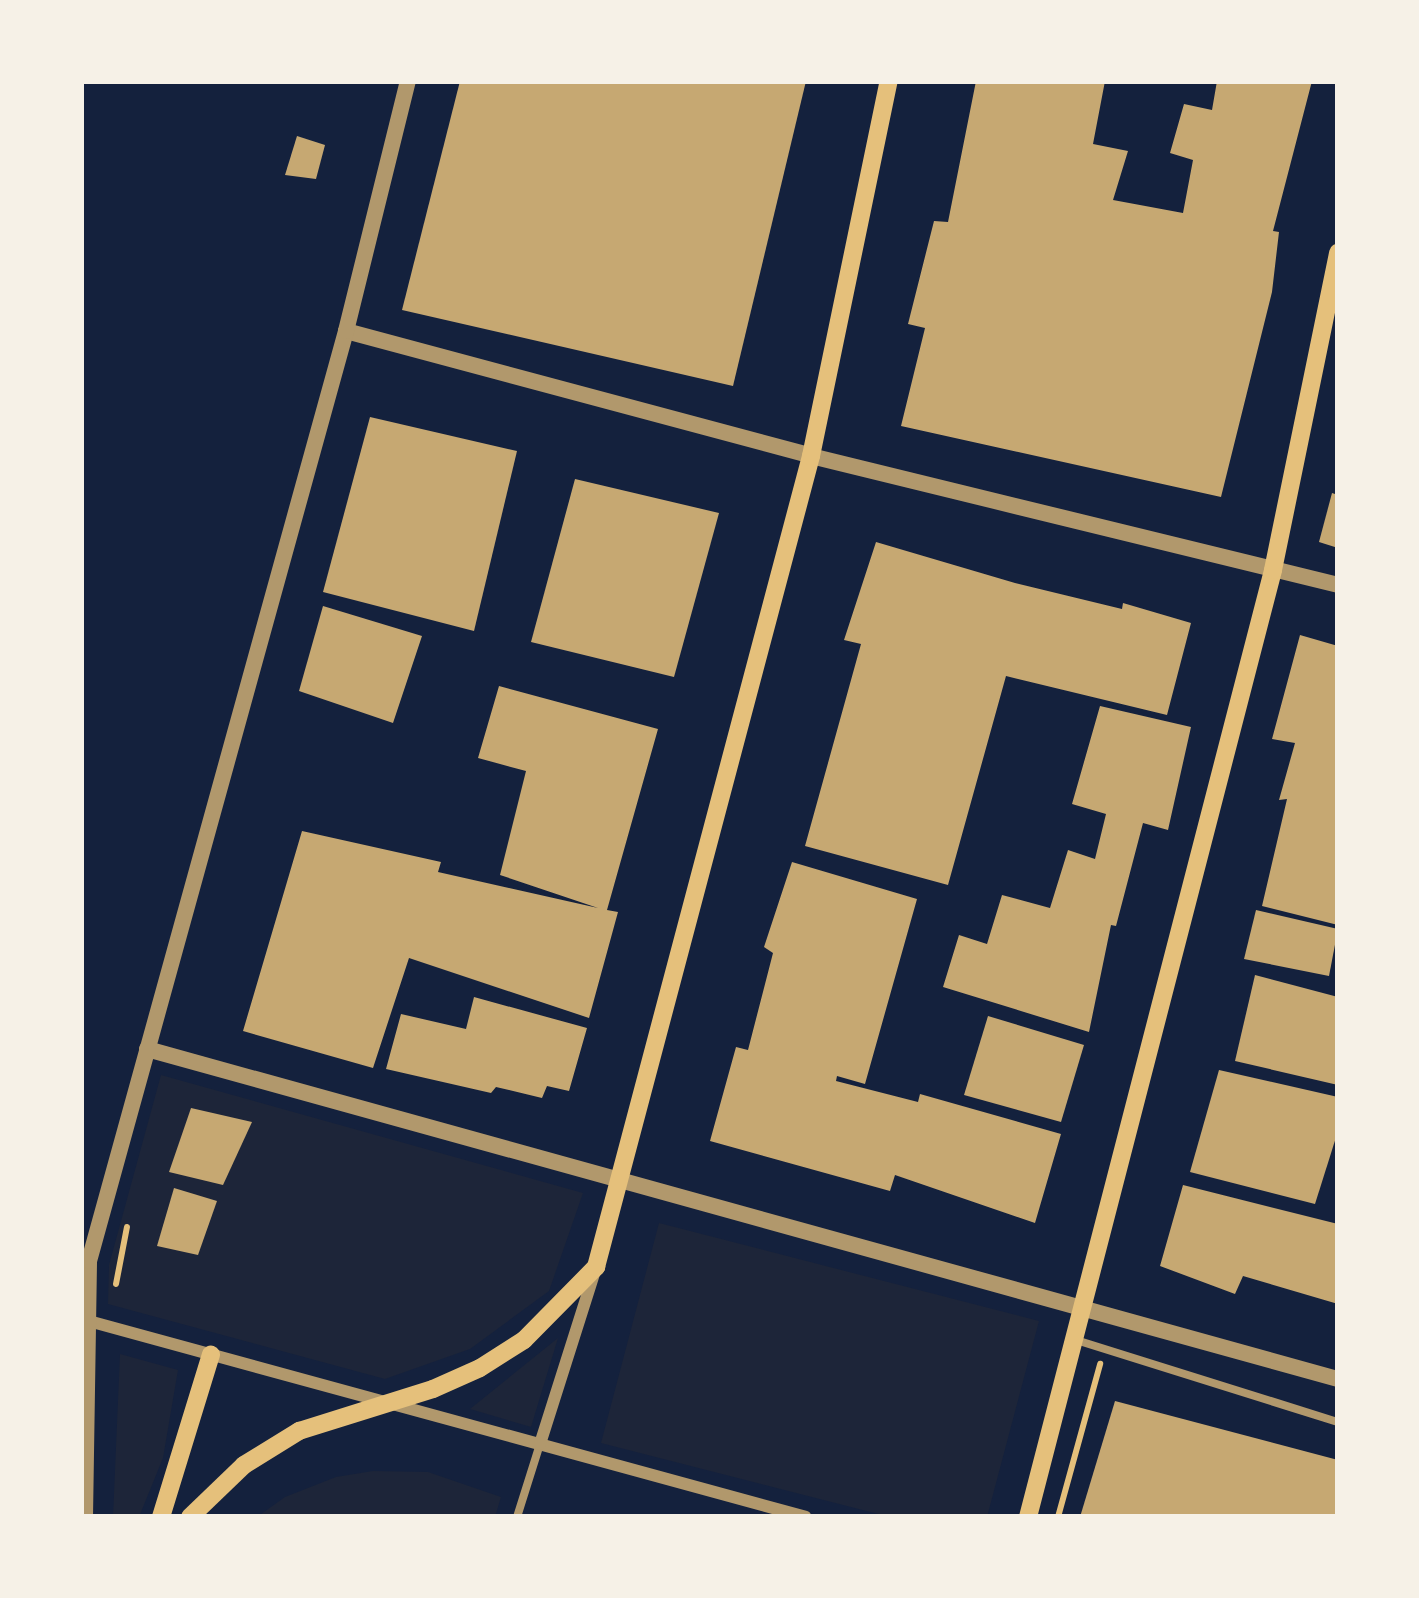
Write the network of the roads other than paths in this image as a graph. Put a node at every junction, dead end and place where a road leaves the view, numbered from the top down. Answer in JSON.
{"nodes":[{"id":1,"x":408,"y":81,"type":"edge"},
{"id":2,"x":889,"y":81,"type":"edge"},
{"id":3,"x":1338,"y":253,"type":"edge"},
{"id":4,"x":346,"y":331,"type":"junction"},
{"id":5,"x":811,"y":456,"type":"junction"},
{"id":6,"x":1273,"y":569,"type":"junction"},
{"id":7,"x":1338,"y":585,"type":"edge"},
{"id":8,"x":146,"y":1049,"type":"junction"},
{"id":9,"x":622,"y":1182,"type":"junction"},
{"id":10,"x":596,"y":1267,"type":"junction"},
{"id":11,"x":1084,"y":1311,"type":"junction"},
{"id":12,"x":85,"y":1320,"type":"junction"},
{"id":13,"x":1076,"y":1340,"type":"junction"},
{"id":14,"x":211,"y":1354,"type":"junction"},
{"id":15,"x":1338,"y":1379,"type":"edge"},
{"id":16,"x":384,"y":1402,"type":"junction"},
{"id":17,"x":1338,"y":1422,"type":"edge"},
{"id":18,"x":541,"y":1444,"type":"junction"},
{"id":19,"x":767,"y":1512,"type":"edge"},
{"id":20,"x":85,"y":1517,"type":"edge"},
{"id":21,"x":161,"y":1517,"type":"edge"},
{"id":22,"x":190,"y":1517,"type":"edge"},
{"id":23,"x":517,"y":1517,"type":"edge"},
{"id":24,"x":806,"y":1517,"type":"edge"},
{"id":25,"x":1028,"y":1517,"type":"edge"}],
"edges":[{"from":1,"to":4,"type":"street"},
{"from":2,"to":5,"type":"main road"},
{"from":3,"to":6,"type":"main road"},
{"from":4,"to":5,"type":"street"},
{"from":4,"to":8,"type":"street"},
{"from":5,"to":6,"type":"street"},
{"from":5,"to":9,"type":"main road"},
{"from":6,"to":7,"type":"street"},
{"from":6,"to":11,"type":"main road"},
{"from":8,"to":9,"type":"street"},
{"from":8,"to":12,"type":"street"},
{"from":9,"to":10,"type":"main road"},
{"from":9,"to":11,"type":"street"},
{"from":10,"to":16,"type":"main road"},
{"from":10,"to":18,"type":"street"},
{"from":11,"to":13,"type":"main road"},
{"from":11,"to":15,"type":"street"},
{"from":12,"to":14,"type":"street"},
{"from":12,"to":20,"type":"street"},
{"from":13,"to":17,"type":"lane"},
{"from":13,"to":25,"type":"main road"},
{"from":14,"to":16,"type":"street"},
{"from":14,"to":21,"type":"main road"},
{"from":16,"to":18,"type":"street"},
{"from":16,"to":22,"type":"main road"},
{"from":18,"to":19,"type":"street"},
{"from":18,"to":23,"type":"lane"},
{"from":19,"to":24,"type":"street"}]}
